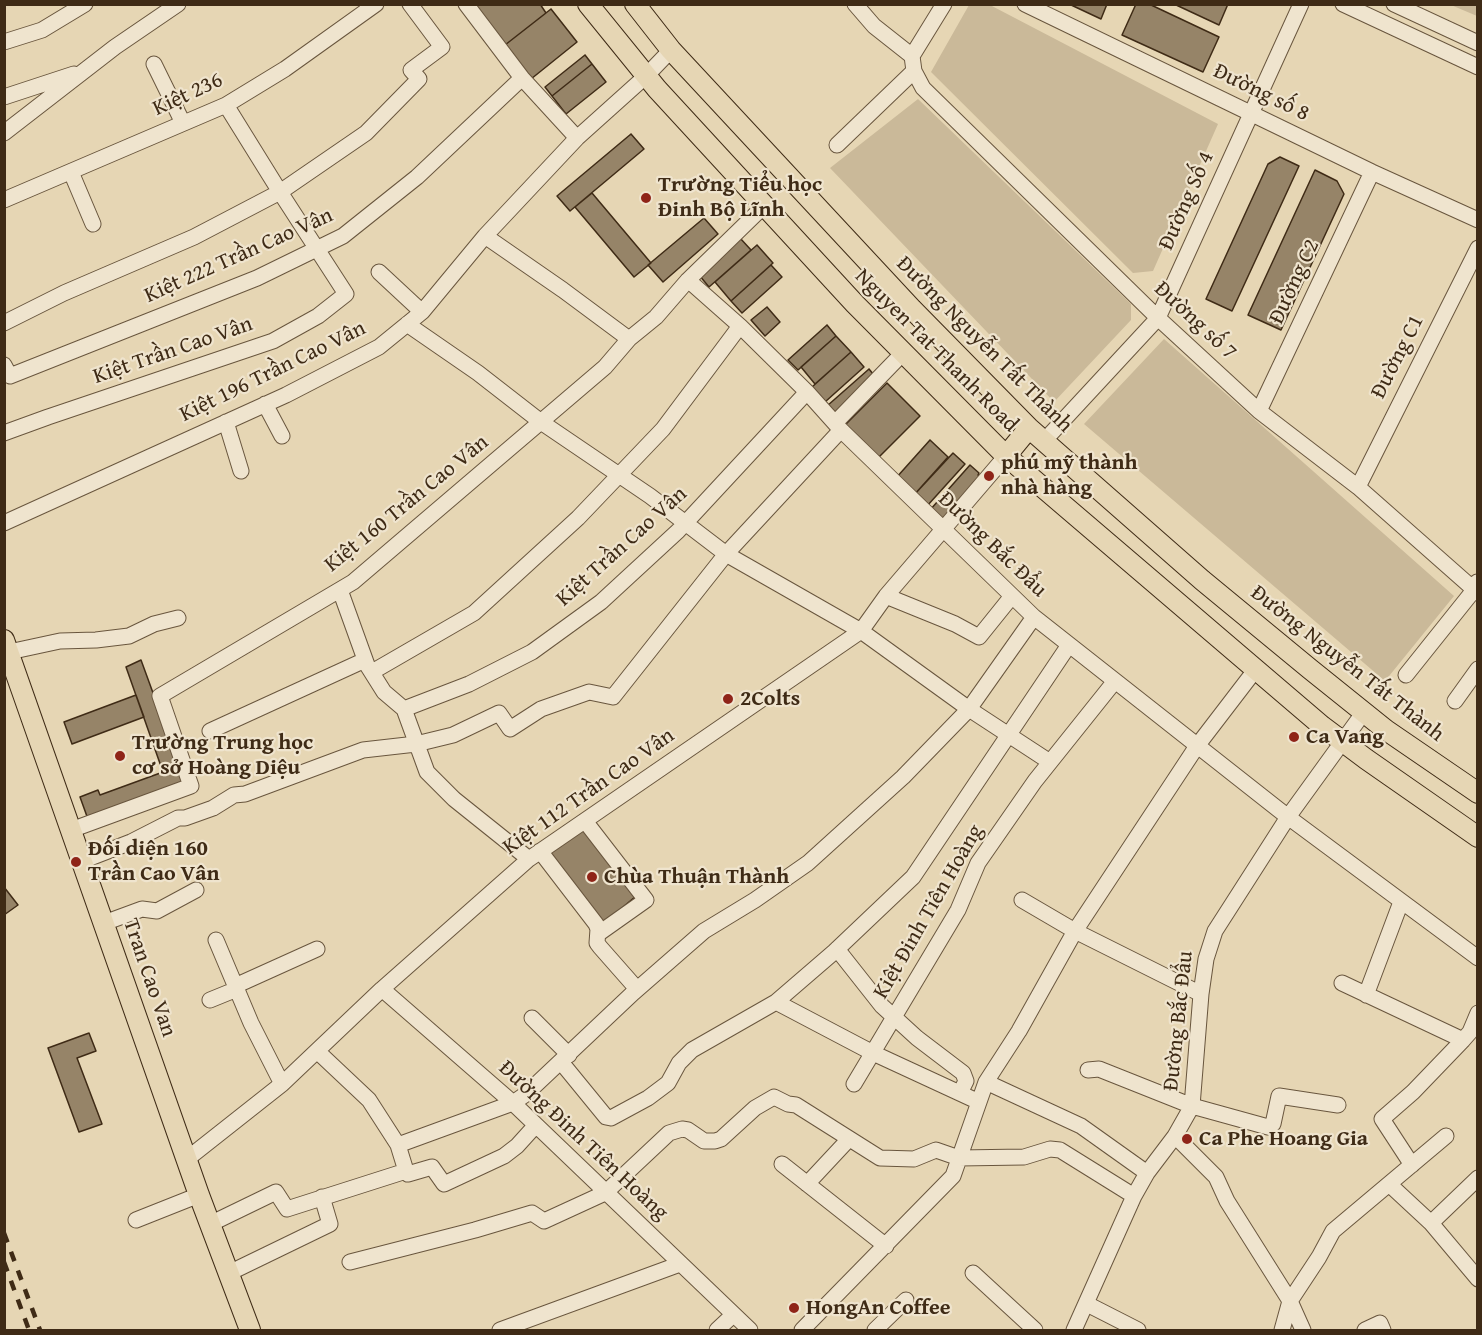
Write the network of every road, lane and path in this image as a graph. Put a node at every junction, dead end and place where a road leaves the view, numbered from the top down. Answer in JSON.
{"nodes":[{"id":1,"x":85,"y":4,"type":"edge"},
{"id":2,"x":178,"y":4,"type":"edge"},
{"id":3,"x":376,"y":4,"type":"edge"},
{"id":4,"x":410,"y":4,"type":"edge"},
{"id":5,"x":466,"y":4,"type":"edge"},
{"id":6,"x":588,"y":4,"type":"edge"},
{"id":7,"x":635,"y":4,"type":"edge"},
{"id":8,"x":855,"y":4,"type":"edge"},
{"id":9,"x":944,"y":4,"type":"edge"},
{"id":10,"x":1025,"y":4,"type":"edge"},
{"id":11,"x":1301,"y":4,"type":"edge"},
{"id":12,"x":1343,"y":4,"type":"edge"},
{"id":13,"x":1394,"y":4,"type":"edge"},
{"id":14,"x":4,"y":42,"type":"edge"},
{"id":15,"x":1478,"y":43,"type":"edge"},
{"id":16,"x":671,"y":50,"type":"junction"},
{"id":17,"x":913,"y":63,"type":"junction"},
{"id":18,"x":154,"y":64,"type":"dead end"},
{"id":19,"x":1478,"y":68,"type":"edge"},
{"id":20,"x":82,"y":72,"type":"junction"},
{"id":21,"x":646,"y":76,"type":"junction"},
{"id":22,"x":522,"y":78,"type":"junction"},
{"id":23,"x":4,"y":97,"type":"edge"},
{"id":24,"x":226,"y":105,"type":"junction"},
{"id":25,"x":1251,"y":113,"type":"junction"},
{"id":26,"x":183,"y":123,"type":"junction"},
{"id":27,"x":4,"y":133,"type":"edge"},
{"id":28,"x":577,"y":138,"type":"junction"},
{"id":29,"x":837,"y":145,"type":"dead end"},
{"id":30,"x":1372,"y":171,"type":"junction"},
{"id":31,"x":71,"y":172,"type":"junction"},
{"id":32,"x":280,"y":192,"type":"junction"},
{"id":33,"x":4,"y":200,"type":"edge"},
{"id":34,"x":764,"y":206,"type":"junction"},
{"id":35,"x":1478,"y":220,"type":"edge"},
{"id":36,"x":93,"y":224,"type":"dead end"},
{"id":37,"x":485,"y":236,"type":"junction"},
{"id":38,"x":1478,"y":248,"type":"edge"},
{"id":39,"x":316,"y":250,"type":"junction"},
{"id":40,"x":379,"y":272,"type":"dead end"},
{"id":41,"x":688,"y":280,"type":"junction"},
{"id":42,"x":422,"y":312,"type":"junction"},
{"id":43,"x":1158,"y":318,"type":"junction"},
{"id":44,"x":4,"y":323,"type":"edge"},
{"id":45,"x":407,"y":324,"type":"junction"},
{"id":46,"x":740,"y":326,"type":"junction"},
{"id":47,"x":628,"y":339,"type":"junction"},
{"id":48,"x":903,"y":353,"type":"junction"},
{"id":49,"x":4,"y":365,"type":"edge"},
{"id":50,"x":807,"y":392,"type":"junction"},
{"id":51,"x":265,"y":404,"type":"junction"},
{"id":52,"x":1259,"y":411,"type":"junction"},
{"id":53,"x":226,"y":422,"type":"junction"},
{"id":54,"x":541,"y":422,"type":"junction"},
{"id":55,"x":838,"y":426,"type":"junction"},
{"id":56,"x":1029,"y":428,"type":"junction"},
{"id":57,"x":4,"y":433,"type":"edge"},
{"id":58,"x":282,"y":436,"type":"dead end"},
{"id":59,"x":1044,"y":441,"type":"junction"},
{"id":60,"x":1006,"y":456,"type":"junction"},
{"id":61,"x":241,"y":471,"type":"dead end"},
{"id":62,"x":619,"y":475,"type":"junction"},
{"id":63,"x":1358,"y":487,"type":"junction"},
{"id":64,"x":687,"y":522,"type":"junction"},
{"id":65,"x":4,"y":523,"type":"edge"},
{"id":66,"x":943,"y":530,"type":"junction"},
{"id":67,"x":726,"y":554,"type":"junction"},
{"id":68,"x":1476,"y":588,"type":"edge"},
{"id":69,"x":340,"y":590,"type":"junction"},
{"id":70,"x":886,"y":596,"type":"junction"},
{"id":71,"x":1012,"y":596,"type":"junction"},
{"id":72,"x":1034,"y":617,"type":"junction"},
{"id":73,"x":178,"y":618,"type":"dead end"},
{"id":74,"x":861,"y":631,"type":"junction"},
{"id":75,"x":1069,"y":645,"type":"junction"},
{"id":76,"x":7,"y":646,"type":"edge"},
{"id":77,"x":368,"y":666,"type":"junction"},
{"id":78,"x":1256,"y":669,"type":"junction"},
{"id":79,"x":1478,"y":669,"type":"edge"},
{"id":80,"x":1406,"y":675,"type":"dead end"},
{"id":81,"x":1115,"y":681,"type":"junction"},
{"id":82,"x":1455,"y":701,"type":"dead end"},
{"id":83,"x":404,"y":709,"type":"junction"},
{"id":84,"x":969,"y":709,"type":"junction"},
{"id":85,"x":1364,"y":712,"type":"junction"},
{"id":86,"x":210,"y":730,"type":"dead end"},
{"id":87,"x":1008,"y":735,"type":"junction"},
{"id":88,"x":1342,"y":741,"type":"junction"},
{"id":89,"x":416,"y":744,"type":"junction"},
{"id":90,"x":1197,"y":746,"type":"junction"},
{"id":91,"x":1050,"y":762,"type":"junction"},
{"id":92,"x":1478,"y":793,"type":"edge"},
{"id":93,"x":1288,"y":817,"type":"junction"},
{"id":94,"x":585,"y":821,"type":"junction"},
{"id":95,"x":71,"y":831,"type":"junction"},
{"id":96,"x":1478,"y":837,"type":"edge"},
{"id":97,"x":535,"y":855,"type":"junction"},
{"id":98,"x":82,"y":861,"type":"junction"},
{"id":99,"x":196,"y":890,"type":"dead end"},
{"id":100,"x":1022,"y":900,"type":"dead end"},
{"id":101,"x":1401,"y":902,"type":"junction"},
{"id":102,"x":104,"y":923,"type":"junction"},
{"id":103,"x":1075,"y":931,"type":"junction"},
{"id":104,"x":598,"y":934,"type":"junction"},
{"id":105,"x":216,"y":940,"type":"dead end"},
{"id":106,"x":317,"y":949,"type":"dead end"},
{"id":107,"x":837,"y":949,"type":"junction"},
{"id":108,"x":1478,"y":958,"type":"edge"},
{"id":109,"x":1342,"y":984,"type":"dead end"},
{"id":110,"x":236,"y":987,"type":"junction"},
{"id":111,"x":382,"y":988,"type":"junction"},
{"id":112,"x":637,"y":989,"type":"junction"},
{"id":113,"x":1201,"y":994,"type":"junction"},
{"id":114,"x":1366,"y":995,"type":"junction"},
{"id":115,"x":210,"y":1000,"type":"dead end"},
{"id":116,"x":776,"y":1002,"type":"junction"},
{"id":117,"x":1478,"y":1013,"type":"edge"},
{"id":118,"x":532,"y":1018,"type":"dead end"},
{"id":119,"x":894,"y":1018,"type":"junction"},
{"id":120,"x":1463,"y":1040,"type":"junction"},
{"id":121,"x":317,"y":1051,"type":"junction"},
{"id":122,"x":873,"y":1053,"type":"junction"},
{"id":123,"x":565,"y":1059,"type":"junction"},
{"id":124,"x":1088,"y":1070,"type":"dead end"},
{"id":125,"x":986,"y":1082,"type":"junction"},
{"id":126,"x":282,"y":1084,"type":"junction"},
{"id":127,"x":854,"y":1084,"type":"dead end"},
{"id":128,"x":960,"y":1093,"type":"junction"},
{"id":129,"x":979,"y":1102,"type":"junction"},
{"id":130,"x":513,"y":1103,"type":"junction"},
{"id":131,"x":1338,"y":1105,"type":"dead end"},
{"id":132,"x":1192,"y":1106,"type":"junction"},
{"id":133,"x":536,"y":1125,"type":"junction"},
{"id":134,"x":1175,"y":1136,"type":"junction"},
{"id":135,"x":1446,"y":1136,"type":"dead end"},
{"id":136,"x":849,"y":1139,"type":"junction"},
{"id":137,"x":398,"y":1145,"type":"junction"},
{"id":138,"x":959,"y":1158,"type":"junction"},
{"id":139,"x":187,"y":1159,"type":"junction"},
{"id":140,"x":782,"y":1164,"type":"dead end"},
{"id":141,"x":1412,"y":1165,"type":"junction"},
{"id":142,"x":406,"y":1171,"type":"junction"},
{"id":143,"x":1147,"y":1173,"type":"junction"},
{"id":144,"x":1478,"y":1178,"type":"edge"},
{"id":145,"x":807,"y":1184,"type":"junction"},
{"id":146,"x":1389,"y":1184,"type":"junction"},
{"id":147,"x":605,"y":1193,"type":"junction"},
{"id":148,"x":199,"y":1195,"type":"junction"},
{"id":149,"x":1134,"y":1196,"type":"junction"},
{"id":150,"x":322,"y":1197,"type":"junction"},
{"id":151,"x":136,"y":1220,"type":"dead end"},
{"id":152,"x":1431,"y":1223,"type":"junction"},
{"id":153,"x":210,"y":1224,"type":"junction"},
{"id":154,"x":886,"y":1246,"type":"junction"},
{"id":155,"x":350,"y":1262,"type":"dead end"},
{"id":156,"x":680,"y":1264,"type":"junction"},
{"id":157,"x":229,"y":1273,"type":"junction"},
{"id":158,"x":973,"y":1273,"type":"dead end"},
{"id":159,"x":1478,"y":1279,"type":"edge"},
{"id":160,"x":906,"y":1300,"type":"dead end"},
{"id":161,"x":1290,"y":1301,"type":"junction"},
{"id":162,"x":1087,"y":1304,"type":"junction"},
{"id":163,"x":733,"y":1314,"type":"junction"},
{"id":164,"x":1382,"y":1327,"type":"edge"},
{"id":165,"x":250,"y":1330,"type":"edge"},
{"id":166,"x":500,"y":1330,"type":"edge"},
{"id":167,"x":717,"y":1330,"type":"edge"},
{"id":168,"x":750,"y":1330,"type":"edge"},
{"id":169,"x":802,"y":1330,"type":"edge"},
{"id":170,"x":875,"y":1330,"type":"edge"},
{"id":171,"x":1035,"y":1330,"type":"edge"},
{"id":172,"x":1074,"y":1330,"type":"edge"},
{"id":173,"x":1138,"y":1330,"type":"edge"},
{"id":174,"x":1282,"y":1330,"type":"edge"},
{"id":175,"x":1303,"y":1330,"type":"edge"},
{"id":176,"x":1365,"y":1330,"type":"edge"}],
"edges":[{"from":1,"to":14,"type":"street"},
{"from":2,"to":20,"type":"street"},
{"from":3,"to":24,"type":"street","name":"Kiệt 236"},
{"from":4,"to":32,"type":"street","name":"Kiệt 222 Trần Cao Vân"},
{"from":5,"to":22,"type":"street"},
{"from":6,"to":21,"type":"main road","name":"Nguyen Tat Thanh Road"},
{"from":7,"to":16,"type":"main road","name":"Đường Nguyễn Tất Thành"},
{"from":8,"to":17,"type":"street","name":"Đường số 7"},
{"from":9,"to":17,"type":"street"},
{"from":10,"to":25,"type":"street","name":"Đường số 8"},
{"from":11,"to":25,"type":"street"},
{"from":12,"to":19,"type":"street"},
{"from":13,"to":15,"type":"street"},
{"from":16,"to":21,"type":"street","name":"Kiệt 196 Trần Cao Vân"},
{"from":16,"to":56,"type":"main road","name":"Đường Nguyễn Tất Thành"},
{"from":17,"to":29,"type":"street"},
{"from":17,"to":43,"type":"street","name":"Đường số 7"},
{"from":18,"to":26,"type":"street"},
{"from":20,"to":23,"type":"street"},
{"from":20,"to":27,"type":"street"},
{"from":21,"to":28,"type":"street","name":"Kiệt 196 Trần Cao Vân"},
{"from":21,"to":34,"type":"main road","name":"Nguyen Tat Thanh Road"},
{"from":22,"to":28,"type":"street"},
{"from":22,"to":39,"type":"street","name":"Kiệt 222 Trần Cao Vân"},
{"from":24,"to":26,"type":"street","name":"Kiệt 236"},
{"from":24,"to":32,"type":"street"},
{"from":25,"to":30,"type":"street","name":"Đường số 8"},
{"from":25,"to":43,"type":"street","name":"Đường Số 4"},
{"from":26,"to":31,"type":"street","name":"Kiệt 236"},
{"from":28,"to":37,"type":"street","name":"Kiệt 196 Trần Cao Vân"},
{"from":30,"to":35,"type":"street","name":"Đường số 8"},
{"from":30,"to":52,"type":"street","name":"Đường C2"},
{"from":31,"to":33,"type":"street","name":"Kiệt 236"},
{"from":31,"to":36,"type":"street"},
{"from":32,"to":39,"type":"street"},
{"from":32,"to":44,"type":"street","name":"Kiệt 222 Trần Cao Vân"},
{"from":34,"to":41,"type":"street","name":"Kiệt 160 Trần Cao Vân"},
{"from":34,"to":48,"type":"main road","name":"Nguyen Tat Thanh Road"},
{"from":37,"to":42,"type":"street","name":"Kiệt 196 Trần Cao Vân"},
{"from":37,"to":47,"type":"street"},
{"from":38,"to":63,"type":"street","name":"Đường C1"},
{"from":39,"to":49,"type":"street","name":"Kiệt 222 Trần Cao Vân"},
{"from":39,"to":57,"type":"street","name":"Kiệt Trần Cao Vân"},
{"from":40,"to":42,"type":"street"},
{"from":41,"to":46,"type":"street","name":"Đường Bắc Đẩu"},
{"from":41,"to":47,"type":"street","name":"Kiệt 160 Trần Cao Vân"},
{"from":42,"to":45,"type":"street","name":"Kiệt 196 Trần Cao Vân"},
{"from":43,"to":52,"type":"street","name":"Đường số 7"},
{"from":43,"to":59,"type":"street","name":"Đường Số 4"},
{"from":45,"to":51,"type":"street","name":"Kiệt 196 Trần Cao Vân"},
{"from":45,"to":54,"type":"street"},
{"from":46,"to":50,"type":"street","name":"Đường Bắc Đẩu"},
{"from":46,"to":62,"type":"street"},
{"from":47,"to":54,"type":"street","name":"Kiệt 160 Trần Cao Vân"},
{"from":48,"to":55,"type":"street"},
{"from":48,"to":60,"type":"main road","name":"Nguyen Tat Thanh Road"},
{"from":50,"to":55,"type":"street","name":"Đường Bắc Đẩu"},
{"from":50,"to":64,"type":"street","name":"Kiệt Trần Cao Vân"},
{"from":51,"to":53,"type":"street","name":"Kiệt 196 Trần Cao Vân"},
{"from":51,"to":58,"type":"street"},
{"from":52,"to":63,"type":"street","name":"Đường số 7"},
{"from":53,"to":61,"type":"street"},
{"from":53,"to":65,"type":"street","name":"Kiệt 196 Trần Cao Vân"},
{"from":54,"to":62,"type":"street"},
{"from":54,"to":69,"type":"street","name":"Kiệt 160 Trần Cao Vân"},
{"from":55,"to":66,"type":"street","name":"Đường Bắc Đẩu"},
{"from":55,"to":67,"type":"street"},
{"from":56,"to":59,"type":"main road","name":"Đường Nguyễn Tất Thành"},
{"from":56,"to":60,"type":"main road"},
{"from":59,"to":85,"type":"main road","name":"Đường Nguyễn Tất Thành"},
{"from":60,"to":66,"type":"street","name":"Kiệt 112 Trần Cao Vân"},
{"from":60,"to":78,"type":"main road","name":"Nguyen Tat Thanh Road"},
{"from":62,"to":64,"type":"street"},
{"from":62,"to":77,"type":"street"},
{"from":63,"to":68,"type":"street","name":"Đường số 7"},
{"from":64,"to":67,"type":"street"},
{"from":64,"to":83,"type":"street","name":"Kiệt Trần Cao Vân"},
{"from":66,"to":70,"type":"street","name":"Kiệt 112 Trần Cao Vân"},
{"from":66,"to":71,"type":"street","name":"Đường Bắc Đẩu"},
{"from":67,"to":74,"type":"street"},
{"from":67,"to":89,"type":"street"},
{"from":68,"to":80,"type":"street"},
{"from":69,"to":77,"type":"street"},
{"from":69,"to":95,"type":"street","name":"Kiệt 160 Trần Cao Vân"},
{"from":70,"to":71,"type":"street"},
{"from":70,"to":74,"type":"street","name":"Kiệt 112 Trần Cao Vân"},
{"from":71,"to":72,"type":"street","name":"Đường Bắc Đẩu"},
{"from":72,"to":75,"type":"street","name":"Đường Bắc Đẩu"},
{"from":72,"to":84,"type":"street"},
{"from":73,"to":76,"type":"street"},
{"from":74,"to":84,"type":"street"},
{"from":74,"to":94,"type":"street","name":"Kiệt 112 Trần Cao Vân"},
{"from":75,"to":81,"type":"street","name":"Đường Bắc Đẩu"},
{"from":75,"to":87,"type":"street"},
{"from":76,"to":95,"type":"main road","name":"Tran Cao Van"},
{"from":77,"to":83,"type":"street"},
{"from":77,"to":86,"type":"street"},
{"from":78,"to":88,"type":"main road","name":"Nguyen Tat Thanh Road"},
{"from":78,"to":90,"type":"street"},
{"from":79,"to":82,"type":"street"},
{"from":81,"to":90,"type":"street","name":"Đường Bắc Đẩu"},
{"from":81,"to":91,"type":"street","name":"Kiệt Đinh Tiên Hoàng"},
{"from":83,"to":89,"type":"street"},
{"from":84,"to":87,"type":"street"},
{"from":84,"to":112,"type":"street"},
{"from":85,"to":88,"type":"street","name":"Đường Bắc Đẩu"},
{"from":85,"to":92,"type":"main road","name":"Đường Nguyễn Tất Thành"},
{"from":87,"to":91,"type":"street"},
{"from":87,"to":107,"type":"street"},
{"from":88,"to":93,"type":"street","name":"Đường Bắc Đẩu"},
{"from":88,"to":96,"type":"main road"},
{"from":89,"to":97,"type":"street"},
{"from":89,"to":98,"type":"street"},
{"from":90,"to":93,"type":"street","name":"Đường Bắc Đẩu"},
{"from":90,"to":103,"type":"street"},
{"from":91,"to":119,"type":"street","name":"Kiệt Đinh Tiên Hoàng"},
{"from":93,"to":101,"type":"street","name":"Đường Bắc Đẩu"},
{"from":93,"to":113,"type":"street","name":"Đường Bắc Đẩu"},
{"from":94,"to":97,"type":"street","name":"Kiệt 112 Trần Cao Vân"},
{"from":94,"to":104,"type":"street"},
{"from":95,"to":98,"type":"main road","name":"Tran Cao Van"},
{"from":97,"to":104,"type":"street"},
{"from":97,"to":111,"type":"street","name":"Kiệt 112 Trần Cao Vân"},
{"from":98,"to":102,"type":"main road","name":"Tran Cao Van"},
{"from":99,"to":102,"type":"street"},
{"from":100,"to":103,"type":"street"},
{"from":101,"to":108,"type":"street","name":"Đường Bắc Đẩu"},
{"from":101,"to":114,"type":"street"},
{"from":102,"to":139,"type":"main road","name":"Tran Cao Van"},
{"from":103,"to":113,"type":"street"},
{"from":103,"to":125,"type":"street"},
{"from":104,"to":112,"type":"street"},
{"from":105,"to":110,"type":"street"},
{"from":106,"to":110,"type":"street"},
{"from":107,"to":116,"type":"street"},
{"from":107,"to":119,"type":"street"},
{"from":109,"to":114,"type":"street"},
{"from":110,"to":115,"type":"street"},
{"from":110,"to":126,"type":"street"},
{"from":111,"to":121,"type":"street","name":"Kiệt 112 Trần Cao Vân"},
{"from":111,"to":130,"type":"street","name":"Đường Đinh Tiên Hoàng"},
{"from":112,"to":123,"type":"street"},
{"from":113,"to":132,"type":"street","name":"Đường Bắc Đẩu"},
{"from":114,"to":120,"type":"street"},
{"from":116,"to":122,"type":"street"},
{"from":116,"to":123,"type":"street"},
{"from":117,"to":120,"type":"street"},
{"from":118,"to":123,"type":"street"},
{"from":119,"to":122,"type":"street","name":"Kiệt Đinh Tiên Hoàng"},
{"from":119,"to":128,"type":"street"},
{"from":120,"to":141,"type":"street"},
{"from":121,"to":126,"type":"street","name":"Kiệt 112 Trần Cao Vân"},
{"from":121,"to":137,"type":"street"},
{"from":122,"to":127,"type":"street","name":"Kiệt Đinh Tiên Hoàng"},
{"from":122,"to":128,"type":"street"},
{"from":123,"to":130,"type":"street"},
{"from":124,"to":132,"type":"street"},
{"from":125,"to":129,"type":"street"},
{"from":125,"to":143,"type":"street"},
{"from":126,"to":139,"type":"street","name":"Kiệt 112 Trần Cao Vân"},
{"from":128,"to":129,"type":"street"},
{"from":129,"to":138,"type":"street"},
{"from":130,"to":133,"type":"street","name":"Đường Đinh Tiên Hoàng"},
{"from":130,"to":137,"type":"street"},
{"from":131,"to":132,"type":"street"},
{"from":132,"to":134,"type":"street","name":"Đường Bắc Đẩu"},
{"from":133,"to":142,"type":"street"},
{"from":133,"to":147,"type":"street","name":"Đường Đinh Tiên Hoàng"},
{"from":134,"to":143,"type":"street","name":"Đường Bắc Đẩu"},
{"from":134,"to":161,"type":"street"},
{"from":135,"to":141,"type":"street"},
{"from":136,"to":138,"type":"street"},
{"from":136,"to":145,"type":"street"},
{"from":136,"to":147,"type":"street"},
{"from":137,"to":142,"type":"street"},
{"from":138,"to":149,"type":"street"},
{"from":138,"to":154,"type":"street"},
{"from":139,"to":148,"type":"main road","name":"Tran Cao Van"},
{"from":140,"to":145,"type":"street"},
{"from":141,"to":146,"type":"street"},
{"from":142,"to":150,"type":"street"},
{"from":143,"to":149,"type":"street","name":"Đường Bắc Đẩu"},
{"from":144,"to":152,"type":"street"},
{"from":145,"to":154,"type":"street"},
{"from":146,"to":152,"type":"street"},
{"from":146,"to":161,"type":"street"},
{"from":147,"to":155,"type":"street"},
{"from":147,"to":156,"type":"street","name":"Đường Đinh Tiên Hoàng"},
{"from":148,"to":151,"type":"street"},
{"from":148,"to":153,"type":"main road","name":"Tran Cao Van"},
{"from":149,"to":162,"type":"street","name":"Đường Bắc Đẩu"},
{"from":150,"to":153,"type":"street"},
{"from":150,"to":157,"type":"street"},
{"from":152,"to":159,"type":"street"},
{"from":153,"to":157,"type":"main road","name":"Tran Cao Van"},
{"from":154,"to":169,"type":"street"},
{"from":156,"to":163,"type":"street","name":"Đường Đinh Tiên Hoàng"},
{"from":156,"to":166,"type":"street"},
{"from":157,"to":165,"type":"main road","name":"Tran Cao Van"},
{"from":158,"to":171,"type":"street"},
{"from":160,"to":170,"type":"street"},
{"from":161,"to":174,"type":"street"},
{"from":161,"to":175,"type":"street"},
{"from":162,"to":172,"type":"street","name":"Đường Bắc Đẩu"},
{"from":162,"to":173,"type":"street"},
{"from":163,"to":167,"type":"street"},
{"from":163,"to":168,"type":"street","name":"Đường Đinh Tiên Hoàng"},
{"from":164,"to":176,"type":"street"}]}
